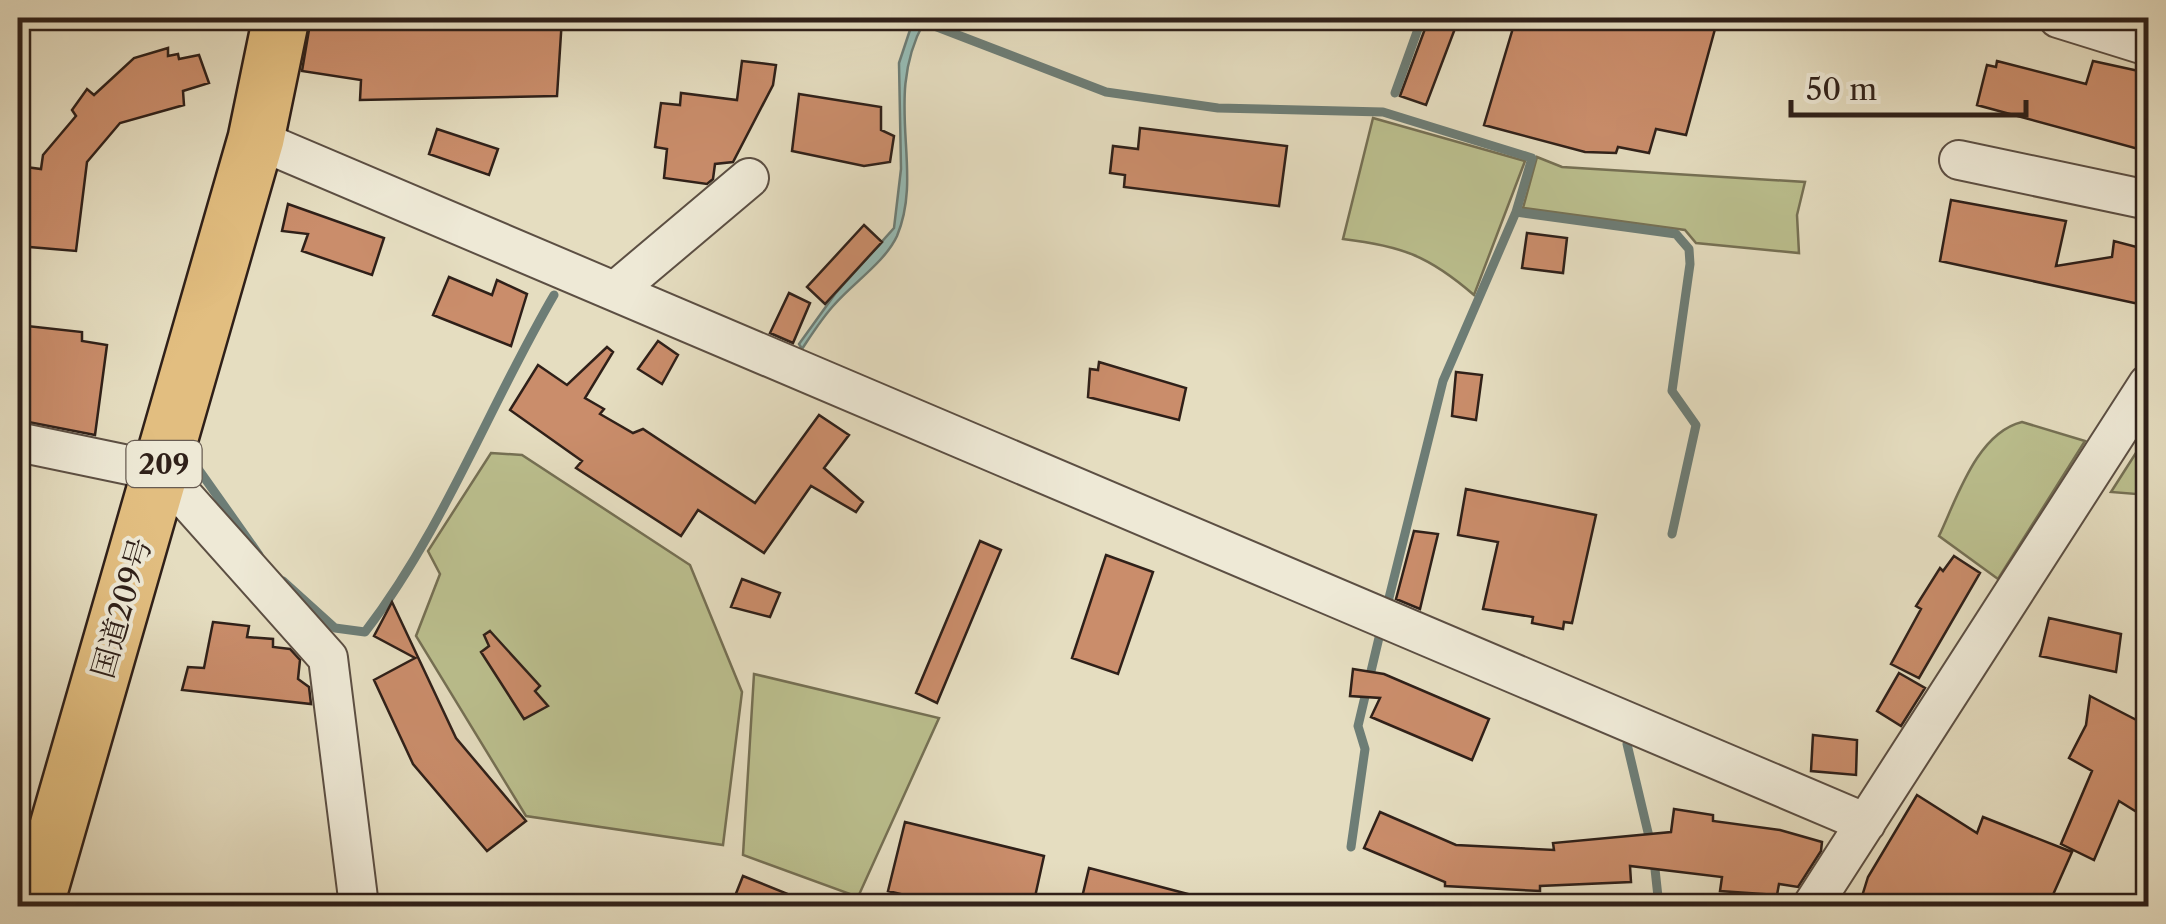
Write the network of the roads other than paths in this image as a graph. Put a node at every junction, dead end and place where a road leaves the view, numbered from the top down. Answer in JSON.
{"nodes":[{"id":1,"x":281,"y":18,"type":"edge"},
{"id":2,"x":2058,"y":18,"type":"edge"},
{"id":3,"x":2148,"y":46,"type":"edge"},
{"id":4,"x":256,"y":139,"type":"junction"},
{"id":5,"x":1959,"y":160,"type":"dead end"},
{"id":6,"x":748,"y":178,"type":"dead end"},
{"id":7,"x":2148,"y":200,"type":"edge"},
{"id":8,"x":615,"y":291,"type":"junction"},
{"id":9,"x":2148,"y":384,"type":"edge"},
{"id":10,"x":18,"y":442,"type":"edge"},
{"id":11,"x":162,"y":472,"type":"junction"},
{"id":12,"x":1866,"y":823,"type":"junction"},
{"id":13,"x":35,"y":906,"type":"edge"},
{"id":14,"x":358,"y":906,"type":"edge"},
{"id":15,"x":1812,"y":906,"type":"edge"}],
"edges":[{"from":1,"to":4,"type":"highway","name":"国道209号","number":"209"},
{"from":2,"to":3,"type":"street"},
{"from":4,"to":8,"type":"street"},
{"from":4,"to":11,"type":"highway","name":"国道209号","number":"209"},
{"from":5,"to":7,"type":"street"},
{"from":6,"to":8,"type":"street"},
{"from":8,"to":12,"type":"street"},
{"from":9,"to":12,"type":"street"},
{"from":10,"to":11,"type":"street"},
{"from":11,"to":13,"type":"highway","name":"国道209号","number":"209"},
{"from":11,"to":14,"type":"street"},
{"from":12,"to":15,"type":"street"}]}
